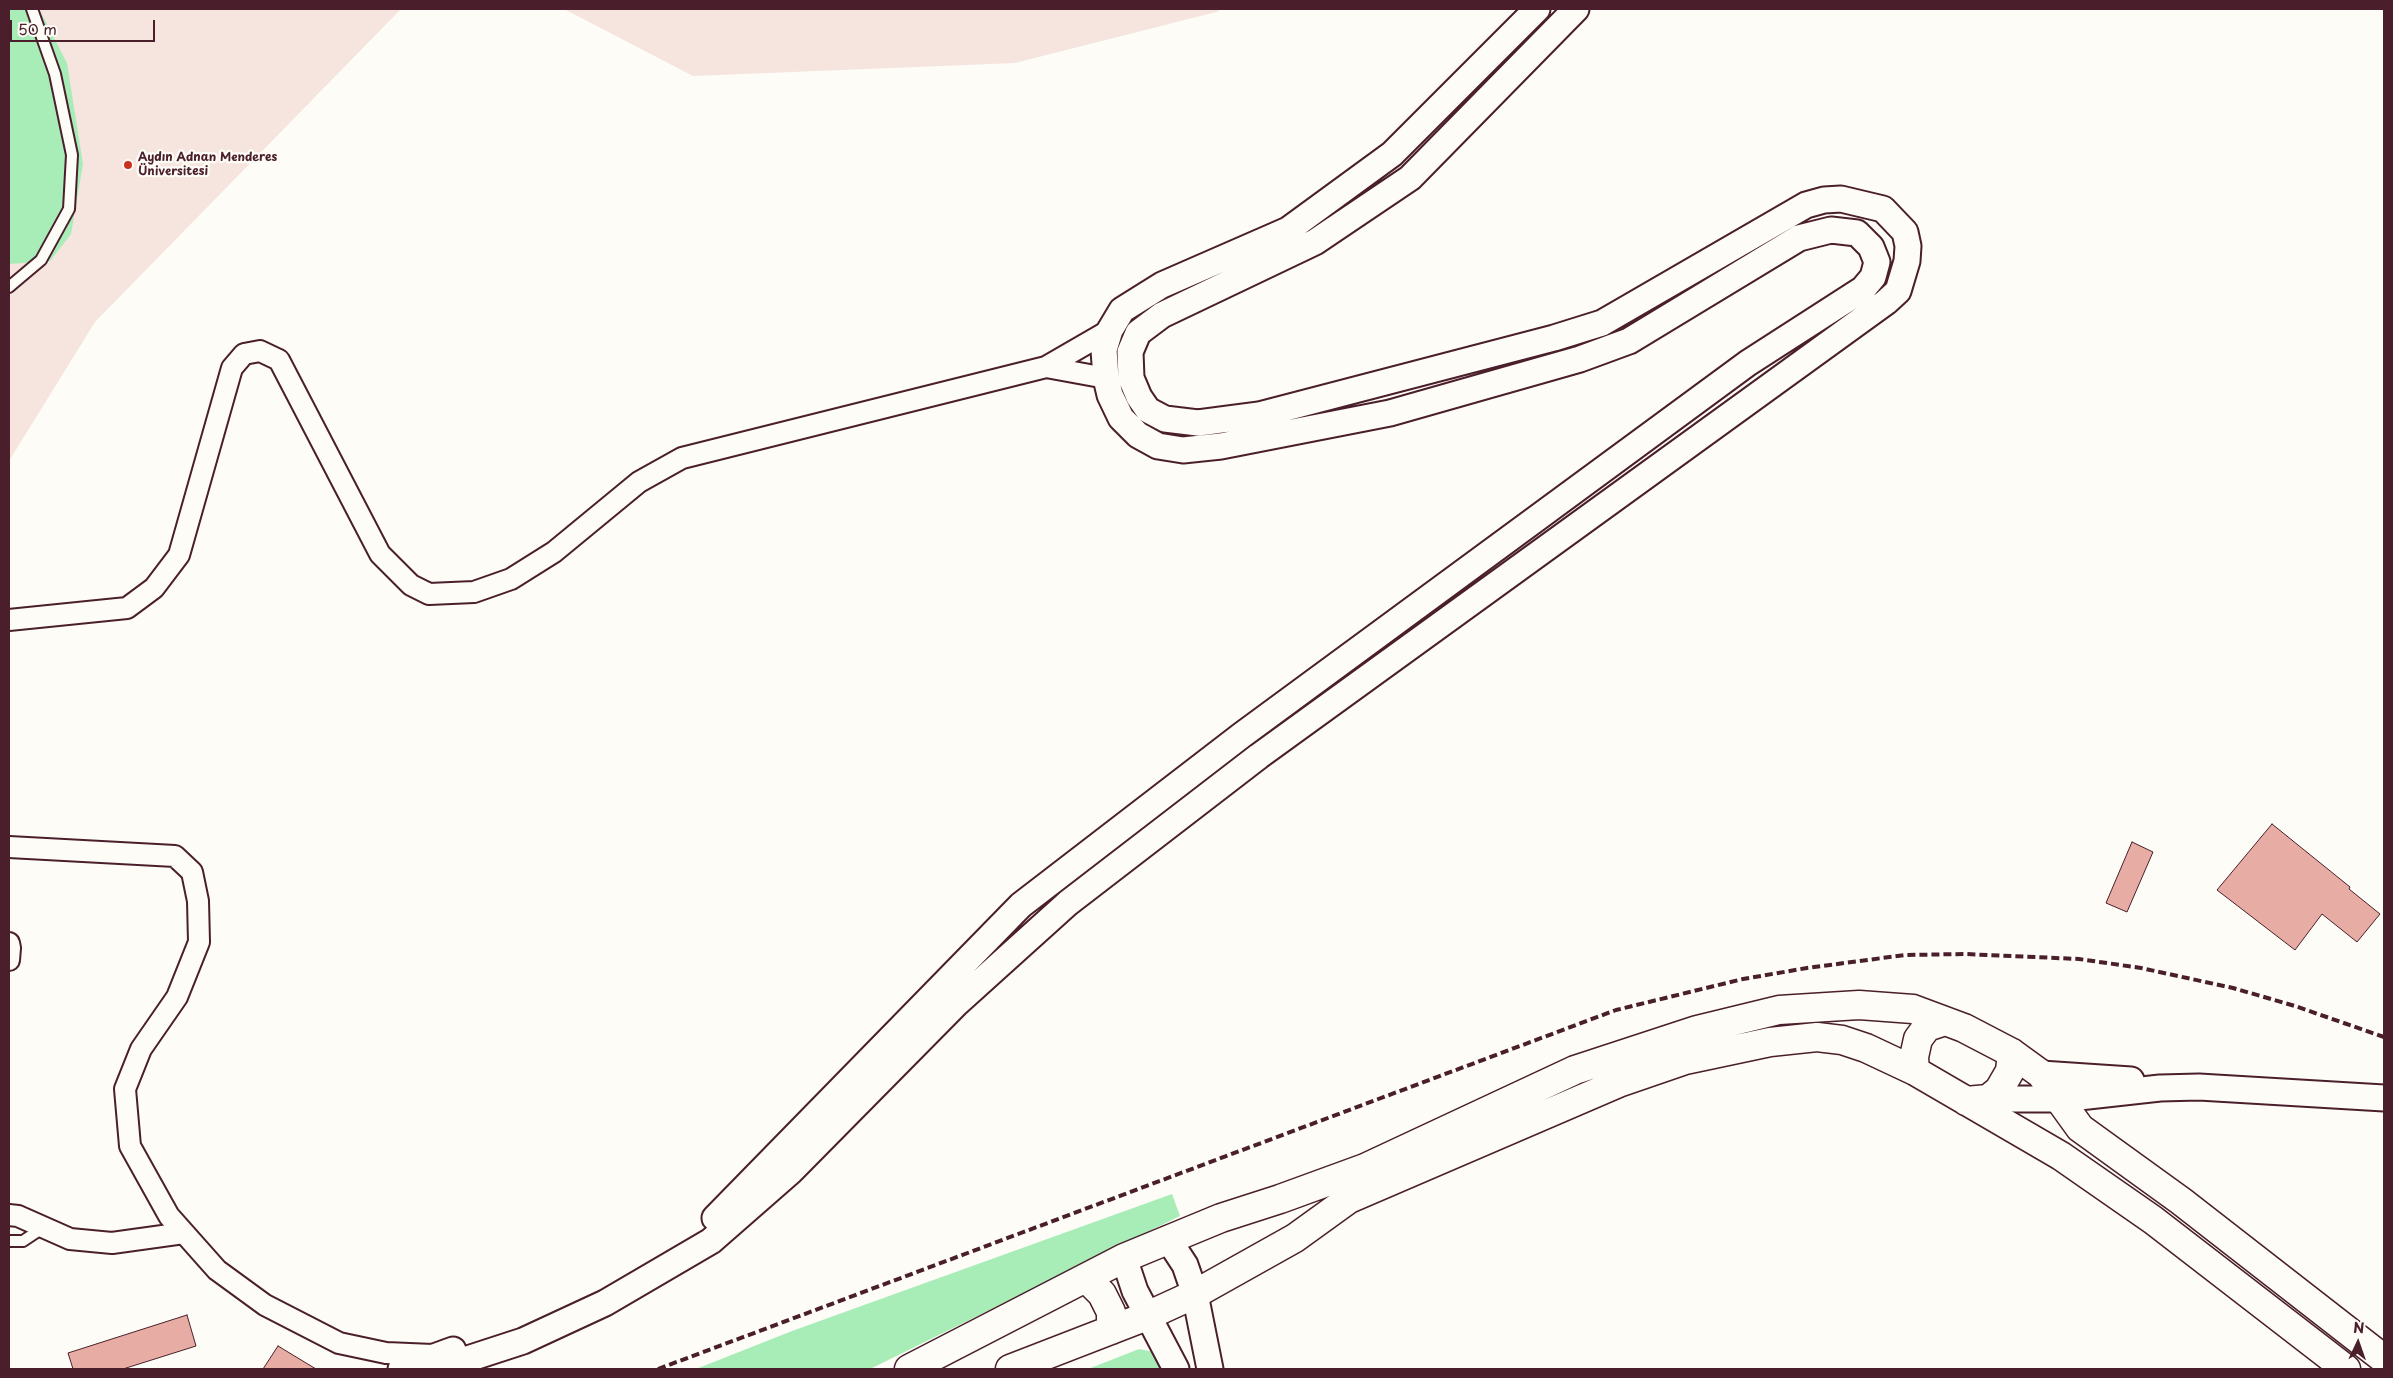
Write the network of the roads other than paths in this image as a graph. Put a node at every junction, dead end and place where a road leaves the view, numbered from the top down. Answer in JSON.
{"nodes":[{"id":1,"x":32,"y":9,"type":"edge"},
{"id":2,"x":1537,"y":9,"type":"edge"},
{"id":3,"x":1576,"y":9,"type":"edge"},
{"id":4,"x":9,"y":287,"type":"edge"},
{"id":5,"x":1110,"y":330,"type":"junction"},
{"id":6,"x":1046,"y":367,"type":"junction"},
{"id":7,"x":1106,"y":378,"type":"junction"},
{"id":8,"x":9,"y":620,"type":"edge"},
{"id":9,"x":9,"y":847,"type":"edge"},
{"id":10,"x":9,"y":942,"type":"edge"},
{"id":11,"x":9,"y":960,"type":"edge"},
{"id":12,"x":1945,"y":1021,"type":"junction"},
{"id":13,"x":2012,"y":1054,"type":"junction"},
{"id":14,"x":1915,"y":1071,"type":"junction"},
{"id":15,"x":2041,"y":1074,"type":"junction"},
{"id":16,"x":2160,"y":1088,"type":"junction"},
{"id":17,"x":2384,"y":1098,"type":"edge"},
{"id":18,"x":2061,"y":1099,"type":"junction"},
{"id":19,"x":1977,"y":1100,"type":"junction"},
{"id":20,"x":9,"y":1215,"type":"edge"},
{"id":21,"x":44,"y":1228,"type":"junction"},
{"id":22,"x":184,"y":1233,"type":"junction"},
{"id":23,"x":1168,"y":1239,"type":"junction"},
{"id":24,"x":9,"y":1241,"type":"edge"},
{"id":25,"x":1124,"y":1258,"type":"junction"},
{"id":26,"x":1087,"y":1279,"type":"junction"},
{"id":27,"x":1195,"y":1294,"type":"junction"},
{"id":28,"x":1147,"y":1316,"type":"junction"},
{"id":29,"x":1110,"y":1330,"type":"junction"},
{"id":30,"x":2384,"y":1359,"type":"edge"},
{"id":31,"x":438,"y":1362,"type":"edge"},
{"id":32,"x":401,"y":1369,"type":"edge"},
{"id":33,"x":909,"y":1369,"type":"edge"},
{"id":34,"x":1010,"y":1369,"type":"edge"},
{"id":35,"x":1176,"y":1369,"type":"edge"},
{"id":36,"x":1210,"y":1369,"type":"edge"},
{"id":37,"x":2346,"y":1369,"type":"edge"}],
"edges":[{"from":1,"to":4,"type":"lane"},
{"from":2,"to":5,"type":"street"},
{"from":3,"to":31,"type":"street"},
{"from":5,"to":6,"type":"street"},
{"from":5,"to":7,"type":"street"},
{"from":6,"to":7,"type":"street"},
{"from":6,"to":8,"type":"street"},
{"from":7,"to":31,"type":"street"},
{"from":9,"to":22,"type":"street"},
{"from":10,"to":11,"type":"street"},
{"from":12,"to":13,"type":"main road"},
{"from":12,"to":14,"type":"main road"},
{"from":12,"to":23,"type":"main road"},
{"from":13,"to":15,"type":"main road"},
{"from":13,"to":19,"type":"main road"},
{"from":14,"to":19,"type":"main road"},
{"from":14,"to":27,"type":"main road"},
{"from":15,"to":16,"type":"street"},
{"from":15,"to":18,"type":"main road"},
{"from":16,"to":17,"type":"street"},
{"from":16,"to":18,"type":"street"},
{"from":18,"to":19,"type":"street"},
{"from":18,"to":30,"type":"main road"},
{"from":19,"to":37,"type":"main road"},
{"from":20,"to":21,"type":"street"},
{"from":21,"to":22,"type":"street"},
{"from":21,"to":24,"type":"lane"},
{"from":22,"to":31,"type":"street"},
{"from":23,"to":25,"type":"main road"},
{"from":23,"to":27,"type":"street"},
{"from":25,"to":26,"type":"main road"},
{"from":25,"to":28,"type":"street"},
{"from":26,"to":29,"type":"main road"},
{"from":26,"to":33,"type":"main road"},
{"from":27,"to":28,"type":"main road"},
{"from":27,"to":36,"type":"street"},
{"from":28,"to":29,"type":"main road"},
{"from":28,"to":35,"type":"street"},
{"from":29,"to":34,"type":"main road"},
{"from":31,"to":32,"type":"street"}]}
